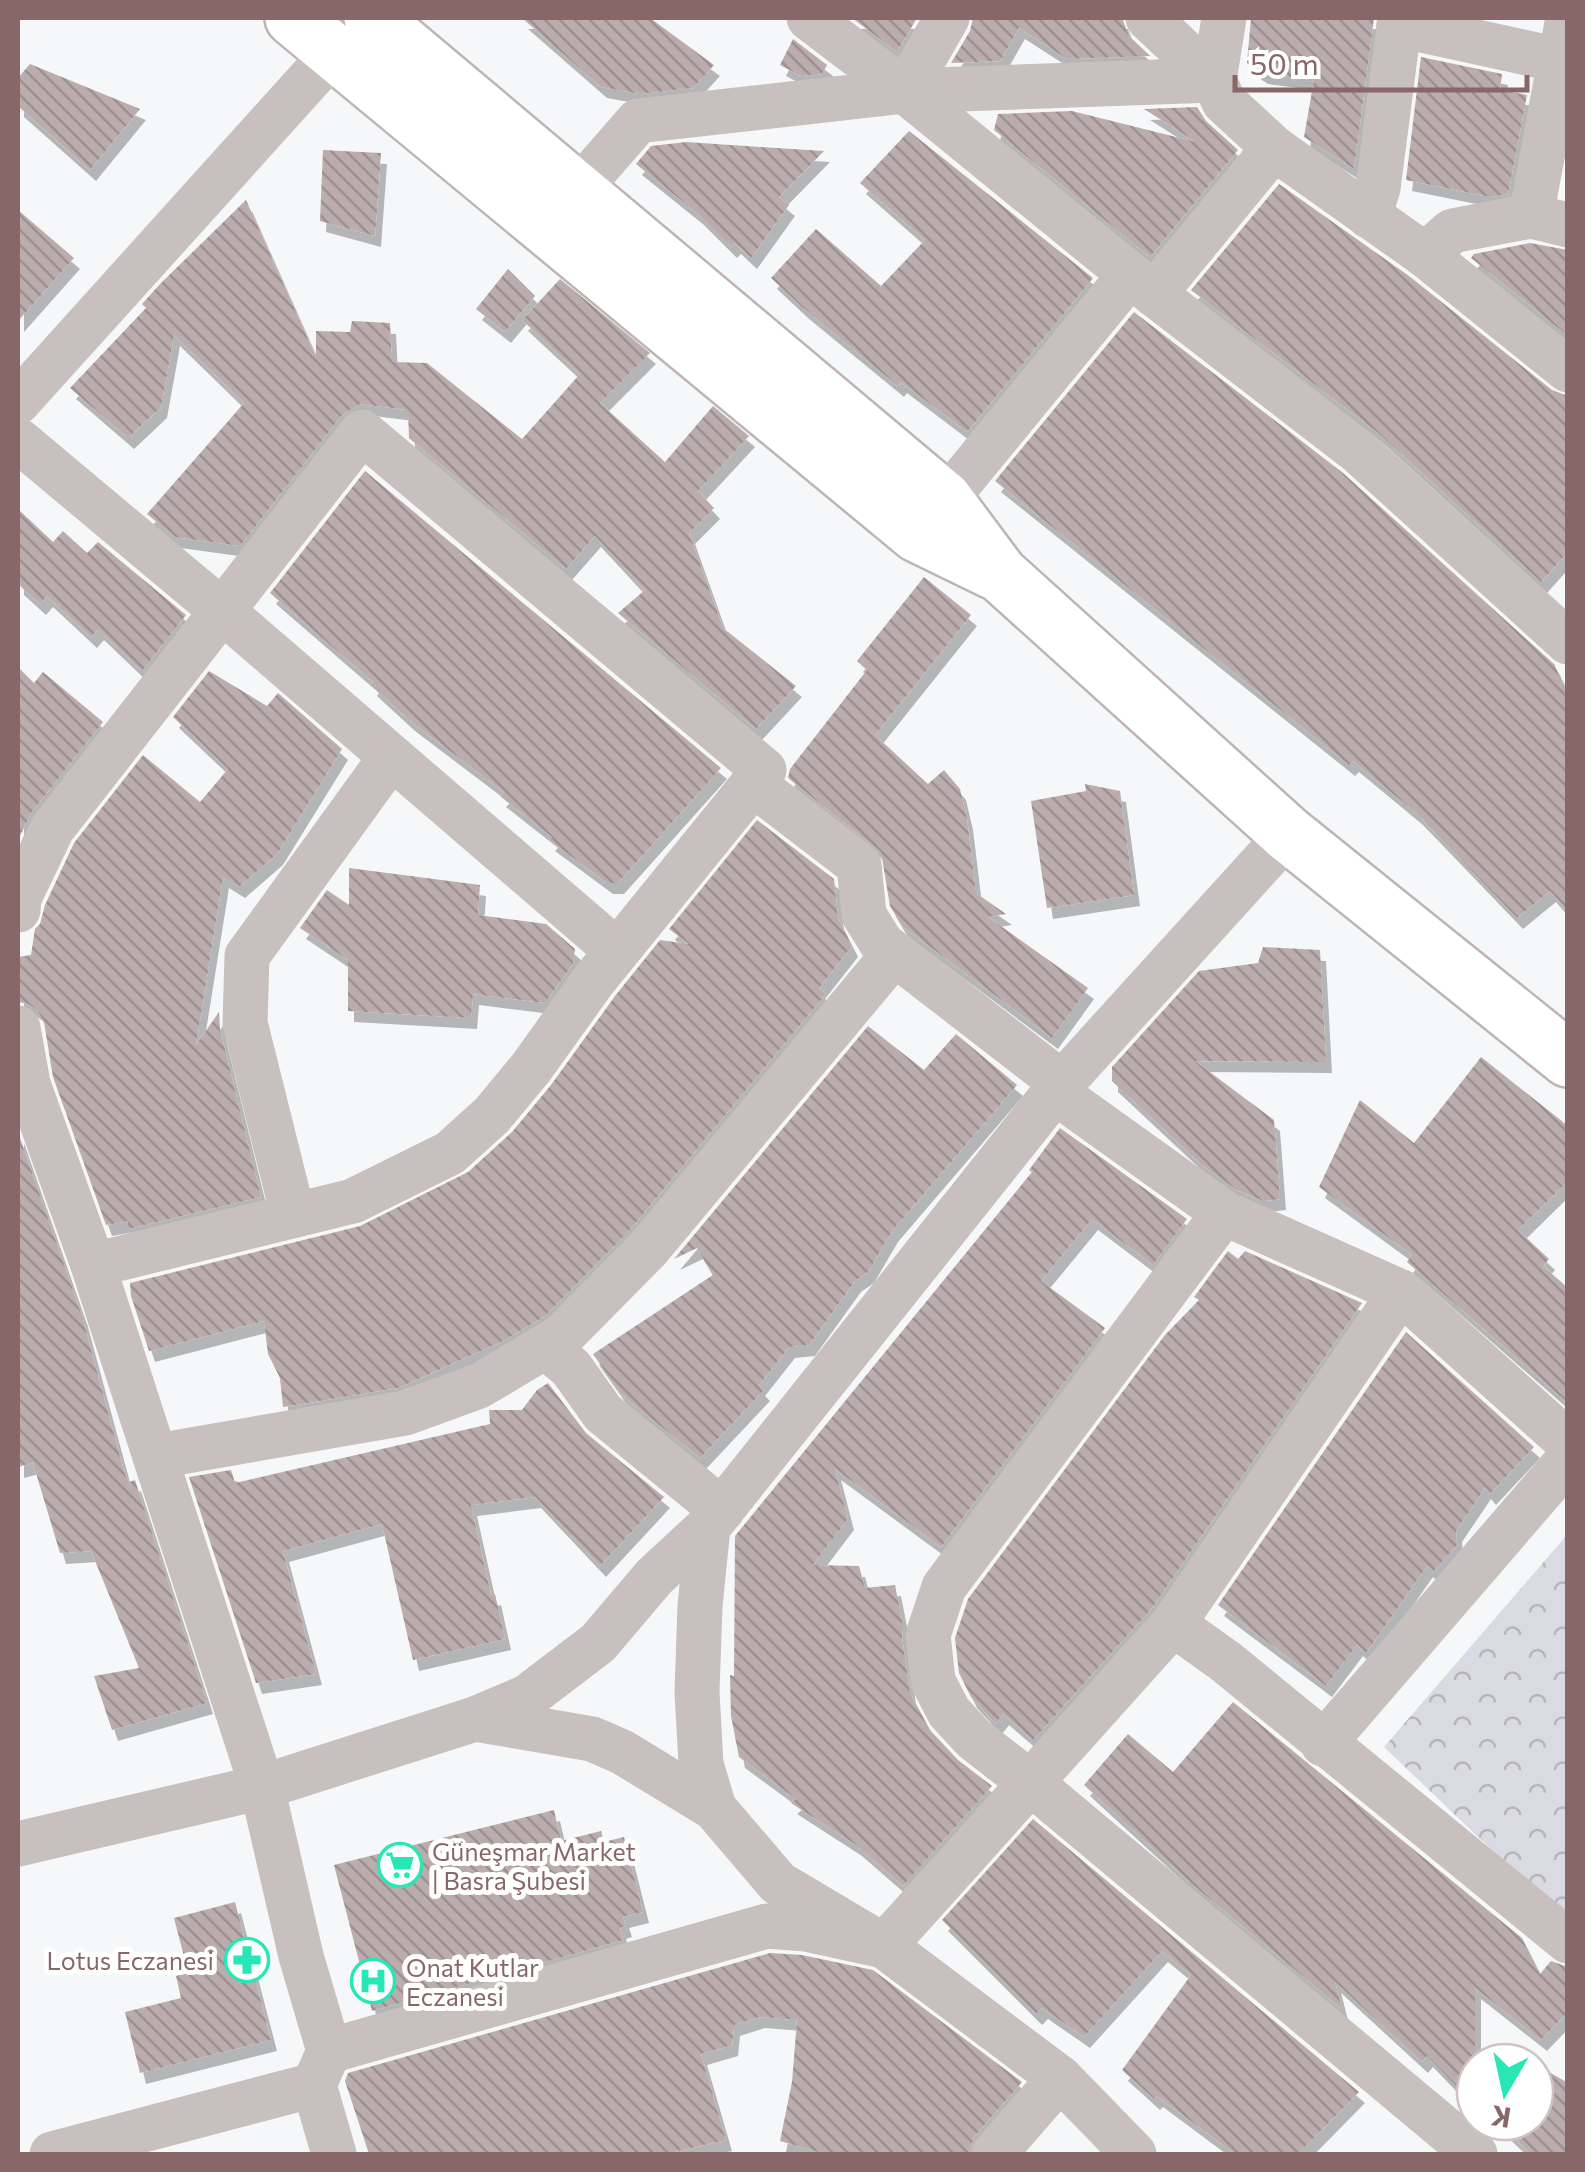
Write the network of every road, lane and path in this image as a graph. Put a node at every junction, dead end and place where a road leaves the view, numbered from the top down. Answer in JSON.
{"nodes":[{"id":1,"x":809,"y":18,"type":"edge"},
{"id":2,"x":947,"y":18,"type":"edge"},
{"id":3,"x":1148,"y":18,"type":"edge"},
{"id":4,"x":1224,"y":18,"type":"edge"},
{"id":5,"x":1400,"y":21,"type":"edge"},
{"id":6,"x":333,"y":29,"type":"edge"},
{"id":7,"x":1565,"y":48,"type":"edge"},
{"id":8,"x":1214,"y":80,"type":"junction"},
{"id":9,"x":905,"y":90,"type":"junction"},
{"id":10,"x":1274,"y":148,"type":"junction"},
{"id":11,"x":577,"y":190,"type":"junction"},
{"id":12,"x":1369,"y":216,"type":"junction"},
{"id":13,"x":1549,"y":220,"type":"edge"},
{"id":14,"x":1425,"y":255,"type":"junction"},
{"id":15,"x":1142,"y":284,"type":"junction"},
{"id":16,"x":1568,"y":370,"type":"edge"},
{"id":17,"x":18,"y":402,"type":"edge"},
{"id":18,"x":18,"y":440,"type":"edge"},
{"id":19,"x":931,"y":517,"type":"junction"},
{"id":20,"x":221,"y":610,"type":"junction"},
{"id":21,"x":1568,"y":642,"type":"edge"},
{"id":22,"x":391,"y":757,"type":"junction"},
{"id":23,"x":754,"y":784,"type":"junction"},
{"id":24,"x":1288,"y":834,"type":"junction"},
{"id":25,"x":18,"y":910,"type":"edge"},
{"id":26,"x":618,"y":951,"type":"junction"},
{"id":27,"x":894,"y":954,"type":"junction"},
{"id":28,"x":18,"y":1028,"type":"edge"},
{"id":29,"x":1568,"y":1059,"type":"edge"},
{"id":30,"x":1058,"y":1088,"type":"junction"},
{"id":31,"x":1224,"y":1213,"type":"junction"},
{"id":32,"x":294,"y":1215,"type":"junction"},
{"id":33,"x":94,"y":1265,"type":"junction"},
{"id":34,"x":1401,"y":1292,"type":"junction"},
{"id":35,"x":546,"y":1347,"type":"junction"},
{"id":36,"x":1568,"y":1442,"type":"edge"},
{"id":37,"x":156,"y":1456,"type":"junction"},
{"id":38,"x":1568,"y":1460,"type":"edge"},
{"id":39,"x":715,"y":1518,"type":"junction"},
{"id":40,"x":1173,"y":1624,"type":"junction"},
{"id":41,"x":476,"y":1718,"type":"junction"},
{"id":42,"x":1324,"y":1744,"type":"junction"},
{"id":43,"x":1032,"y":1784,"type":"junction"},
{"id":44,"x":262,"y":1787,"type":"junction"},
{"id":45,"x":714,"y":1808,"type":"junction"},
{"id":46,"x":18,"y":1844,"type":"edge"},
{"id":47,"x":1568,"y":1941,"type":"edge"},
{"id":48,"x":884,"y":1946,"type":"junction"},
{"id":49,"x":321,"y":2068,"type":"junction"},
{"id":50,"x":1060,"y":2078,"type":"junction"},
{"id":51,"x":52,"y":2154,"type":"edge"},
{"id":52,"x":334,"y":2154,"type":"edge"},
{"id":53,"x":994,"y":2154,"type":"edge"},
{"id":54,"x":1134,"y":2154,"type":"edge"},
{"id":55,"x":1473,"y":2154,"type":"edge"}],
"edges":[{"from":1,"to":9,"type":"street"},
{"from":2,"to":9,"type":"street"},
{"from":3,"to":8,"type":"street"},
{"from":4,"to":8,"type":"street"},
{"from":5,"to":7,"type":"street"},
{"from":5,"to":12,"type":"street"},
{"from":6,"to":11,"type":"street"},
{"from":6,"to":17,"type":"street"},
{"from":6,"to":19,"type":"street"},
{"from":7,"to":13,"type":"street"},
{"from":8,"to":9,"type":"street"},
{"from":8,"to":10,"type":"street"},
{"from":9,"to":11,"type":"street"},
{"from":9,"to":15,"type":"street"},
{"from":10,"to":12,"type":"street"},
{"from":10,"to":15,"type":"street"},
{"from":11,"to":19,"type":"street"},
{"from":12,"to":14,"type":"street"},
{"from":13,"to":14,"type":"street"},
{"from":14,"to":16,"type":"street"},
{"from":15,"to":19,"type":"street"},
{"from":15,"to":21,"type":"street"},
{"from":18,"to":20,"type":"street"},
{"from":19,"to":24,"type":"street"},
{"from":20,"to":22,"type":"street"},
{"from":20,"to":23,"type":"street"},
{"from":20,"to":25,"type":"street"},
{"from":22,"to":26,"type":"street"},
{"from":22,"to":32,"type":"street"},
{"from":23,"to":26,"type":"street"},
{"from":23,"to":27,"type":"street"},
{"from":24,"to":29,"type":"street"},
{"from":24,"to":30,"type":"street"},
{"from":26,"to":32,"type":"street"},
{"from":27,"to":30,"type":"street"},
{"from":27,"to":35,"type":"street"},
{"from":28,"to":33,"type":"street"},
{"from":30,"to":31,"type":"street"},
{"from":30,"to":39,"type":"street"},
{"from":31,"to":34,"type":"street"},
{"from":31,"to":43,"type":"street"},
{"from":32,"to":33,"type":"street"},
{"from":33,"to":37,"type":"street"},
{"from":34,"to":36,"type":"street"},
{"from":34,"to":40,"type":"street"},
{"from":35,"to":37,"type":"street"},
{"from":35,"to":39,"type":"street"},
{"from":37,"to":44,"type":"street"},
{"from":38,"to":42,"type":"street"},
{"from":39,"to":41,"type":"street"},
{"from":39,"to":45,"type":"street"},
{"from":40,"to":42,"type":"street"},
{"from":40,"to":43,"type":"street"},
{"from":41,"to":44,"type":"street"},
{"from":41,"to":45,"type":"street"},
{"from":42,"to":47,"type":"street"},
{"from":43,"to":48,"type":"street"},
{"from":43,"to":55,"type":"street"},
{"from":44,"to":46,"type":"street"},
{"from":44,"to":49,"type":"street"},
{"from":45,"to":48,"type":"street"},
{"from":48,"to":49,"type":"street"},
{"from":48,"to":50,"type":"street"},
{"from":49,"to":51,"type":"street"},
{"from":49,"to":52,"type":"street"},
{"from":50,"to":53,"type":"street"},
{"from":50,"to":54,"type":"street"}]}
